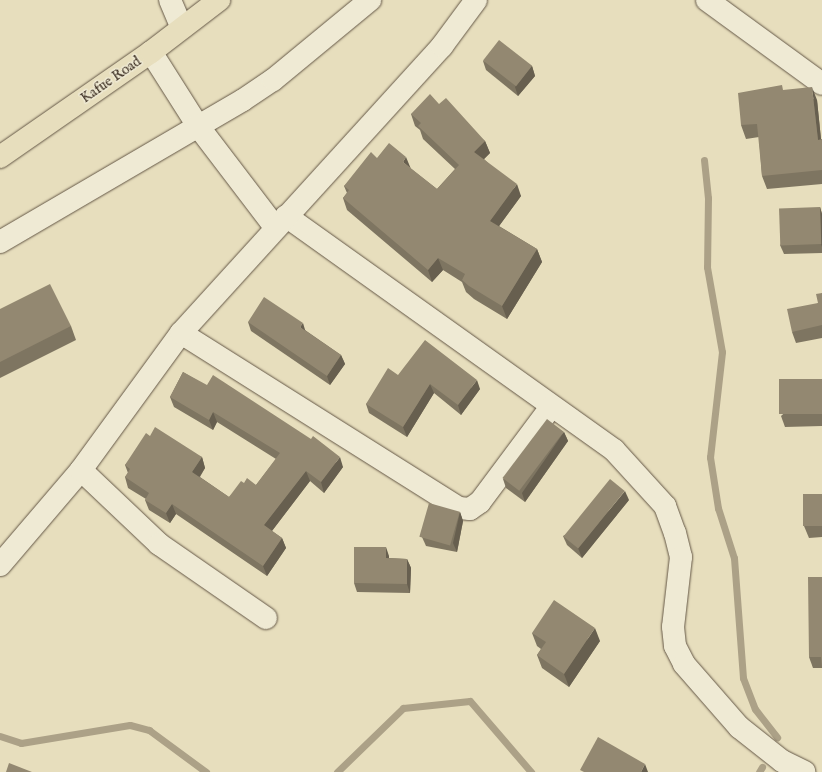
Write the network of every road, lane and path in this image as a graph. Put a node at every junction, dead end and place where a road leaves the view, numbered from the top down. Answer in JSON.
{"nodes":[{"id":1,"x":170,"y":0,"type":"edge"},
{"id":2,"x":219,"y":0,"type":"edge"},
{"id":3,"x":370,"y":0,"type":"edge"},
{"id":4,"x":476,"y":0,"type":"edge"},
{"id":5,"x":707,"y":0,"type":"edge"},
{"id":6,"x":182,"y":28,"type":"junction"},
{"id":7,"x":151,"y":52,"type":"junction"},
{"id":8,"x":822,"y":84,"type":"edge"},
{"id":9,"x":198,"y":126,"type":"junction"},
{"id":10,"x":0,"y":157,"type":"edge"},
{"id":11,"x":280,"y":222,"type":"junction"},
{"id":12,"x":0,"y":242,"type":"edge"},
{"id":13,"x":180,"y":333,"type":"junction"},
{"id":14,"x":551,"y":407,"type":"junction"},
{"id":15,"x":81,"y":470,"type":"junction"},
{"id":16,"x":0,"y":565,"type":"edge"},
{"id":17,"x":266,"y":618,"type":"dead end"},
{"id":18,"x":805,"y":772,"type":"edge"}],
"edges":[{"from":1,"to":6,"type":"street"},
{"from":2,"to":6,"type":"highway","name":"Kafue Road"},
{"from":3,"to":9,"type":"street"},
{"from":4,"to":11,"type":"street"},
{"from":5,"to":8,"type":"street"},
{"from":6,"to":7,"type":"highway","name":"Kafue Road"},
{"from":7,"to":9,"type":"street"},
{"from":7,"to":10,"type":"highway","name":"Kafue Road"},
{"from":9,"to":11,"type":"street"},
{"from":9,"to":12,"type":"street"},
{"from":11,"to":13,"type":"street"},
{"from":11,"to":14,"type":"street"},
{"from":13,"to":14,"type":"street"},
{"from":13,"to":15,"type":"street"},
{"from":14,"to":18,"type":"street"},
{"from":15,"to":16,"type":"street"},
{"from":15,"to":17,"type":"street"}]}
